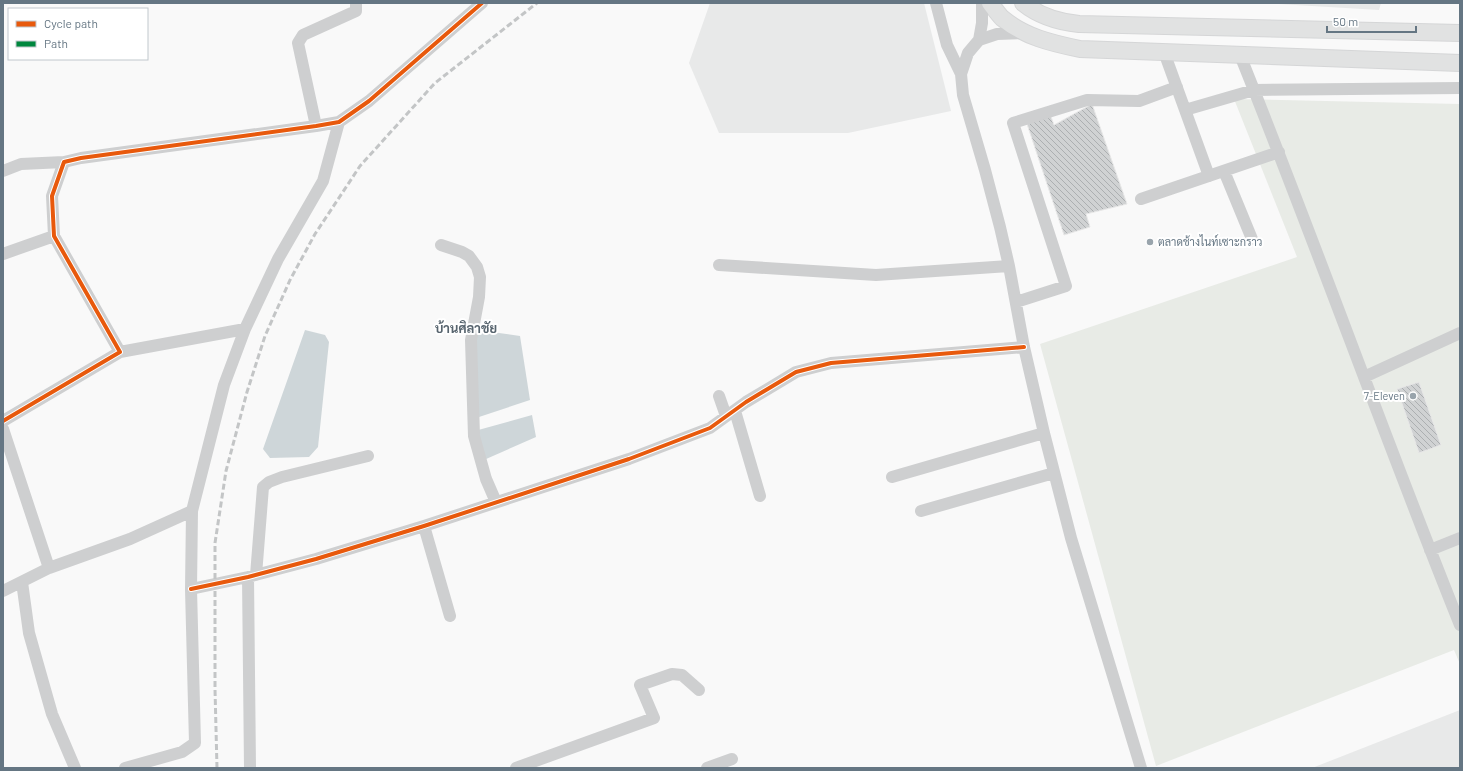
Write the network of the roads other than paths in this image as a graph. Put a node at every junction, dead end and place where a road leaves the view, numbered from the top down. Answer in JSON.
{"nodes":[{"id":1,"x":356,"y":3,"type":"edge"},
{"id":2,"x":482,"y":3,"type":"edge"},
{"id":3,"x":936,"y":3,"type":"edge"},
{"id":4,"x":982,"y":3,"type":"edge"},
{"id":5,"x":990,"y":3,"type":"edge"},
{"id":6,"x":1023,"y":3,"type":"edge"},
{"id":7,"x":1025,"y":33,"type":"junction"},
{"id":8,"x":1460,"y":33,"type":"edge"},
{"id":9,"x":979,"y":40,"type":"junction"},
{"id":10,"x":1164,"y":52,"type":"junction"},
{"id":11,"x":1240,"y":55,"type":"junction"},
{"id":12,"x":1459,"y":65,"type":"edge"},
{"id":13,"x":961,"y":74,"type":"junction"},
{"id":14,"x":1177,"y":87,"type":"junction"},
{"id":15,"x":1460,"y":88,"type":"edge"},
{"id":16,"x":1254,"y":90,"type":"junction"},
{"id":17,"x":1185,"y":110,"type":"junction"},
{"id":18,"x":339,"y":122,"type":"junction"},
{"id":19,"x":316,"y":126,"type":"junction"},
{"id":20,"x":1279,"y":152,"type":"junction"},
{"id":21,"x":64,"y":162,"type":"junction"},
{"id":22,"x":3,"y":171,"type":"edge"},
{"id":23,"x":1224,"y":171,"type":"junction"},
{"id":24,"x":1209,"y":176,"type":"junction"},
{"id":25,"x":1141,"y":199,"type":"dead end"},
{"id":26,"x":54,"y":236,"type":"junction"},
{"id":27,"x":1252,"y":239,"type":"dead end"},
{"id":28,"x":441,"y":245,"type":"dead end"},
{"id":29,"x":3,"y":254,"type":"edge"},
{"id":30,"x":719,"y":265,"type":"dead end"},
{"id":31,"x":1010,"y":266,"type":"junction"},
{"id":32,"x":1016,"y":302,"type":"junction"},
{"id":33,"x":244,"y":329,"type":"junction"},
{"id":34,"x":1460,"y":333,"type":"edge"},
{"id":35,"x":1024,"y":347,"type":"junction"},
{"id":36,"x":120,"y":352,"type":"junction"},
{"id":37,"x":1364,"y":377,"type":"junction"},
{"id":38,"x":719,"y":396,"type":"dead end"},
{"id":39,"x":730,"y":414,"type":"junction"},
{"id":40,"x":3,"y":421,"type":"edge"},
{"id":41,"x":3,"y":429,"type":"edge"},
{"id":42,"x":1044,"y":434,"type":"junction"},
{"id":43,"x":368,"y":456,"type":"dead end"},
{"id":44,"x":1054,"y":473,"type":"junction"},
{"id":45,"x":892,"y":478,"type":"dead end"},
{"id":46,"x":760,"y":496,"type":"dead end"},
{"id":47,"x":496,"y":502,"type":"junction"},
{"id":48,"x":192,"y":511,"type":"junction"},
{"id":49,"x":921,"y":511,"type":"dead end"},
{"id":50,"x":424,"y":526,"type":"junction"},
{"id":51,"x":1460,"y":538,"type":"edge"},
{"id":52,"x":1430,"y":550,"type":"junction"},
{"id":53,"x":49,"y":568,"type":"junction"},
{"id":54,"x":252,"y":576,"type":"junction"},
{"id":55,"x":22,"y":582,"type":"junction"},
{"id":56,"x":191,"y":589,"type":"junction"},
{"id":57,"x":3,"y":591,"type":"edge"},
{"id":58,"x":450,"y":616,"type":"dead end"},
{"id":59,"x":1460,"y":625,"type":"edge"},
{"id":60,"x":699,"y":690,"type":"dead end"},
{"id":61,"x":732,"y":759,"type":"dead end"},
{"id":62,"x":75,"y":768,"type":"edge"},
{"id":63,"x":124,"y":768,"type":"edge"},
{"id":64,"x":250,"y":768,"type":"edge"},
{"id":65,"x":516,"y":768,"type":"edge"},
{"id":66,"x":707,"y":768,"type":"edge"},
{"id":67,"x":1141,"y":768,"type":"edge"}],
"edges":[{"from":1,"to":19,"type":"street"},
{"from":2,"to":18,"type":"street"},
{"from":3,"to":13,"type":"street"},
{"from":4,"to":9,"type":"street"},
{"from":5,"to":7,"type":"main road"},
{"from":6,"to":8,"type":"main road"},
{"from":7,"to":9,"type":"street"},
{"from":7,"to":10,"type":"main road"},
{"from":9,"to":13,"type":"street"},
{"from":10,"to":11,"type":"main road"},
{"from":10,"to":14,"type":"street"},
{"from":11,"to":12,"type":"main road"},
{"from":11,"to":16,"type":"street"},
{"from":13,"to":31,"type":"street"},
{"from":14,"to":17,"type":"street"},
{"from":14,"to":32,"type":"street"},
{"from":15,"to":16,"type":"street"},
{"from":16,"to":17,"type":"street"},
{"from":16,"to":20,"type":"street"},
{"from":17,"to":24,"type":"street"},
{"from":18,"to":19,"type":"street"},
{"from":18,"to":33,"type":"street"},
{"from":19,"to":21,"type":"street"},
{"from":20,"to":23,"type":"street"},
{"from":20,"to":37,"type":"street"},
{"from":21,"to":22,"type":"street"},
{"from":21,"to":26,"type":"street"},
{"from":23,"to":24,"type":"street"},
{"from":23,"to":27,"type":"street"},
{"from":24,"to":25,"type":"street"},
{"from":26,"to":29,"type":"street"},
{"from":26,"to":36,"type":"street"},
{"from":28,"to":47,"type":"street"},
{"from":30,"to":31,"type":"street"},
{"from":31,"to":32,"type":"street"},
{"from":32,"to":35,"type":"street"},
{"from":33,"to":36,"type":"street"},
{"from":33,"to":48,"type":"street"},
{"from":34,"to":37,"type":"street"},
{"from":35,"to":39,"type":"street"},
{"from":35,"to":42,"type":"street"},
{"from":36,"to":40,"type":"street"},
{"from":37,"to":52,"type":"street"},
{"from":38,"to":39,"type":"street"},
{"from":39,"to":46,"type":"street"},
{"from":39,"to":47,"type":"street"},
{"from":41,"to":53,"type":"street"},
{"from":42,"to":44,"type":"street"},
{"from":42,"to":45,"type":"street"},
{"from":43,"to":54,"type":"street"},
{"from":44,"to":49,"type":"street"},
{"from":44,"to":67,"type":"street"},
{"from":47,"to":50,"type":"street"},
{"from":48,"to":53,"type":"street"},
{"from":48,"to":56,"type":"street"},
{"from":50,"to":54,"type":"street"},
{"from":50,"to":58,"type":"street"},
{"from":51,"to":52,"type":"street"},
{"from":52,"to":59,"type":"street"},
{"from":53,"to":55,"type":"street"},
{"from":54,"to":56,"type":"street"},
{"from":54,"to":64,"type":"street"},
{"from":55,"to":57,"type":"street"},
{"from":55,"to":62,"type":"street"},
{"from":56,"to":63,"type":"street"},
{"from":60,"to":65,"type":"street"},
{"from":61,"to":66,"type":"street"}]}
